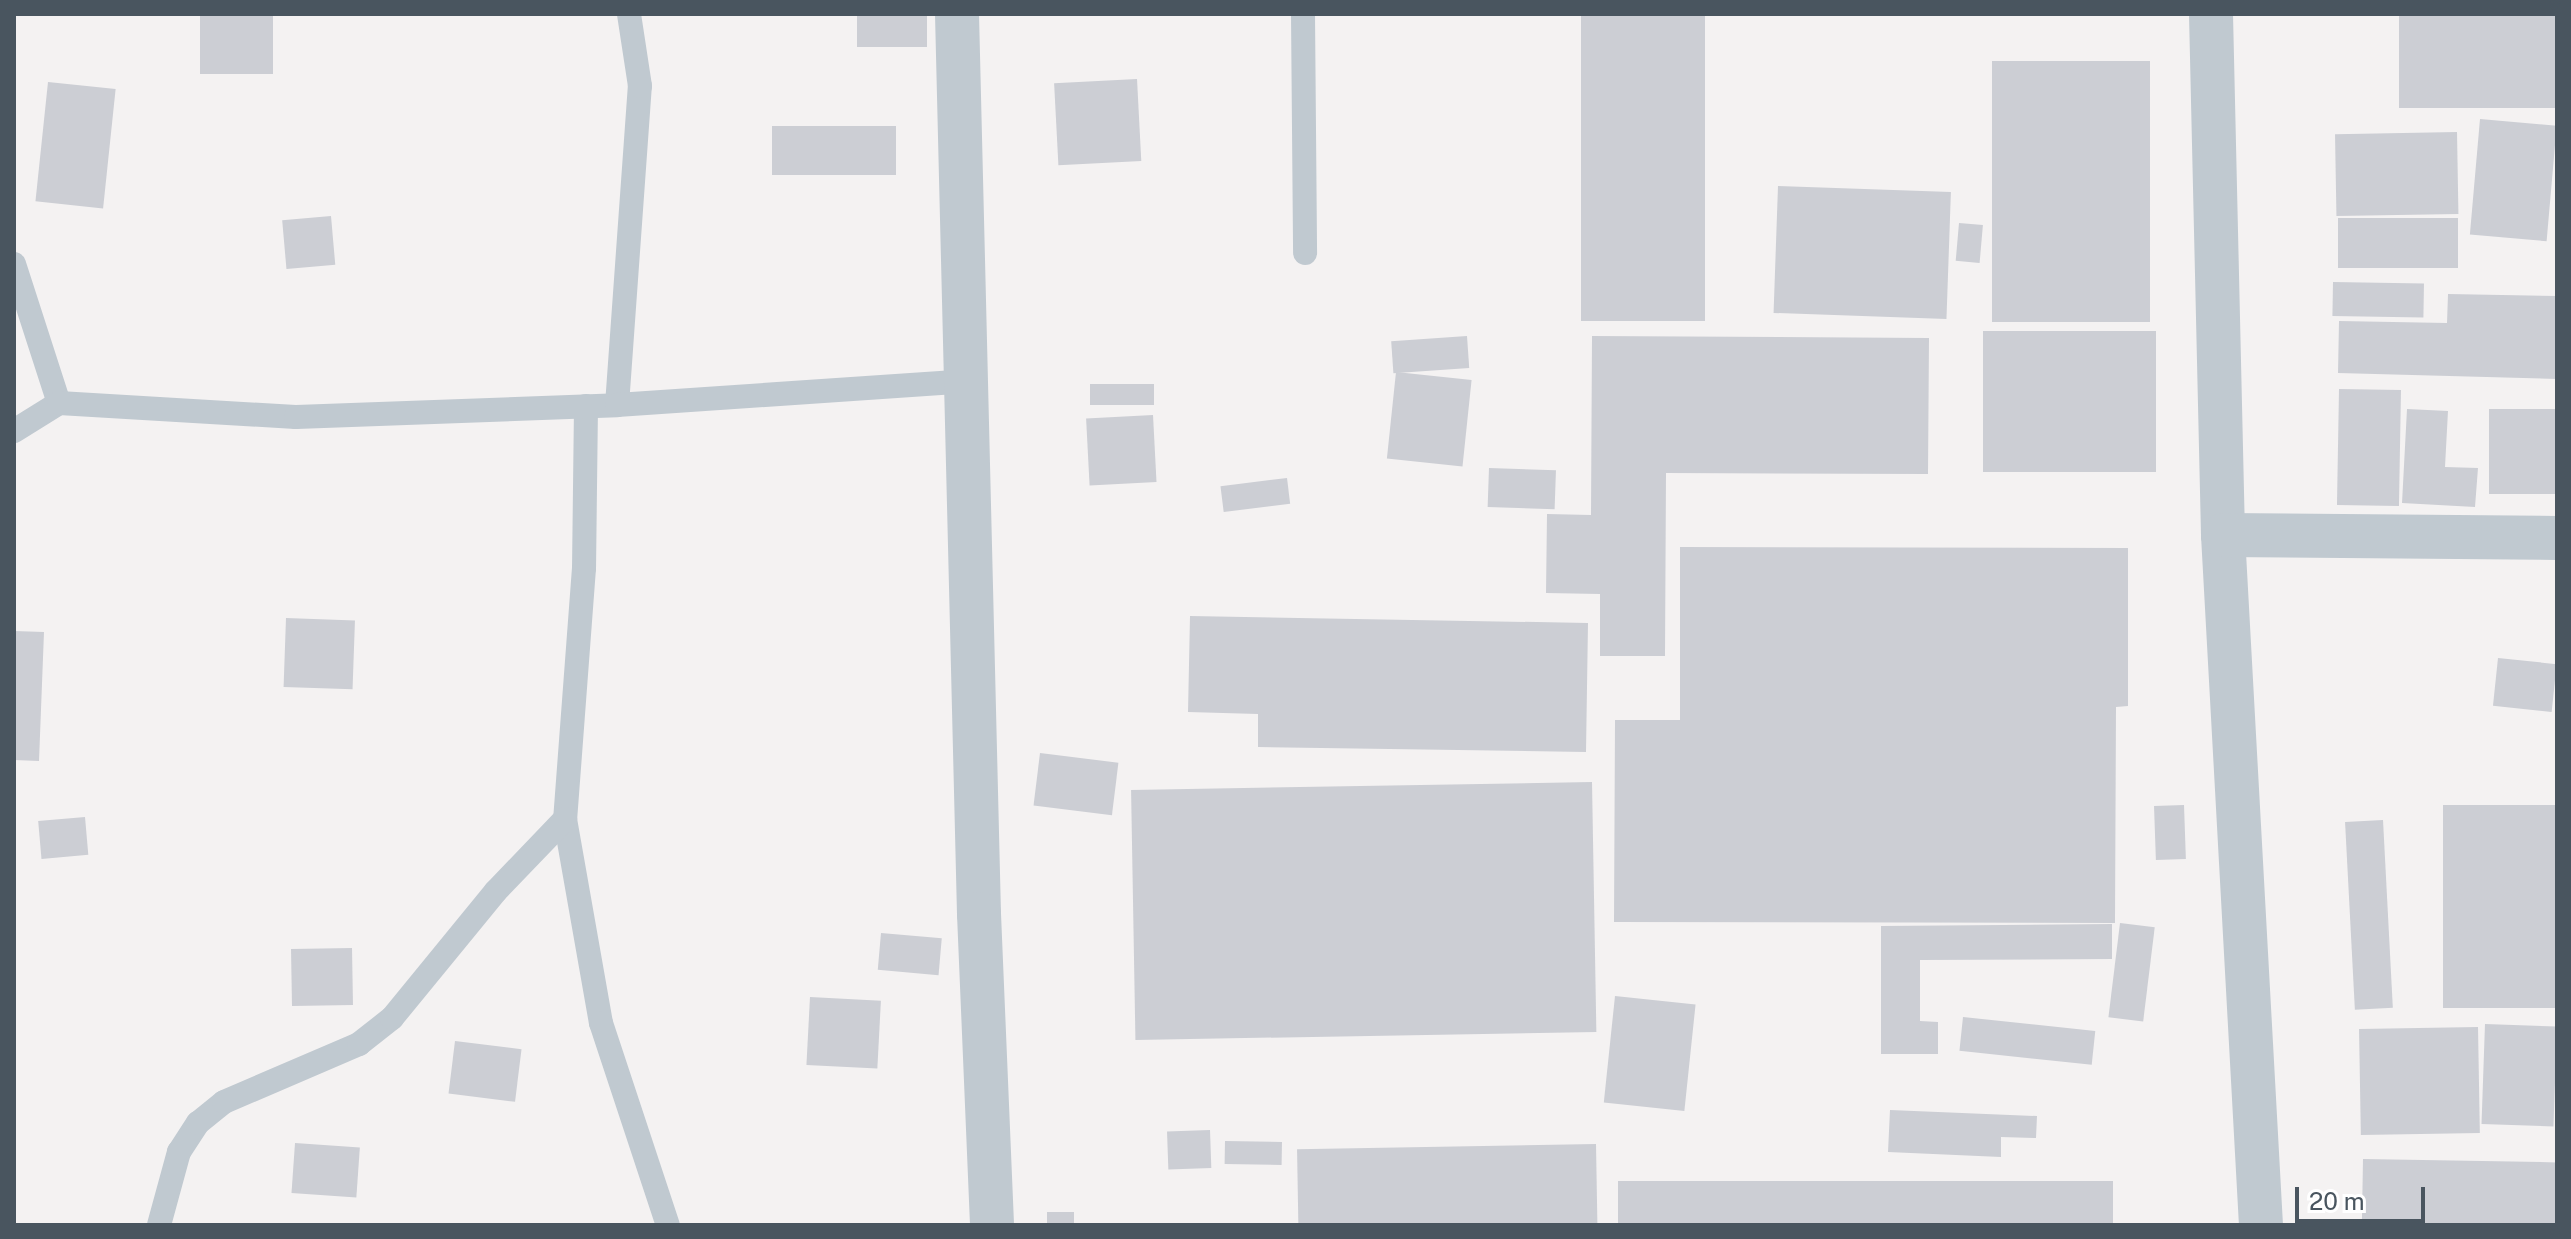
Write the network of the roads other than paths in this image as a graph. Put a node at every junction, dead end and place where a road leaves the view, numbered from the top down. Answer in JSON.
{"nodes":[{"id":1,"x":629,"y":14,"type":"edge"},
{"id":2,"x":957,"y":14,"type":"edge"},
{"id":3,"x":1303,"y":14,"type":"edge"},
{"id":4,"x":2211,"y":14,"type":"edge"},
{"id":5,"x":1305,"y":253,"type":"dead end"},
{"id":6,"x":14,"y":264,"type":"edge"},
{"id":7,"x":966,"y":381,"type":"junction"},
{"id":8,"x":59,"y":403,"type":"junction"},
{"id":9,"x":617,"y":405,"type":"junction"},
{"id":10,"x":586,"y":406,"type":"junction"},
{"id":11,"x":14,"y":431,"type":"edge"},
{"id":12,"x":2223,"y":535,"type":"junction"},
{"id":13,"x":2557,"y":538,"type":"edge"},
{"id":14,"x":565,"y":819,"type":"junction"},
{"id":15,"x":159,"y":1225,"type":"edge"},
{"id":16,"x":668,"y":1225,"type":"edge"},
{"id":17,"x":992,"y":1225,"type":"edge"},
{"id":18,"x":2261,"y":1225,"type":"edge"}],
"edges":[{"from":1,"to":9,"type":"lane"},
{"from":2,"to":7,"type":"street"},
{"from":3,"to":5,"type":"lane"},
{"from":4,"to":12,"type":"street"},
{"from":6,"to":8,"type":"lane"},
{"from":7,"to":9,"type":"lane"},
{"from":7,"to":17,"type":"street"},
{"from":8,"to":10,"type":"lane"},
{"from":8,"to":11,"type":"lane"},
{"from":9,"to":10,"type":"lane"},
{"from":10,"to":14,"type":"lane"},
{"from":12,"to":13,"type":"street"},
{"from":12,"to":18,"type":"street"},
{"from":14,"to":15,"type":"lane"},
{"from":14,"to":16,"type":"lane"}]}
